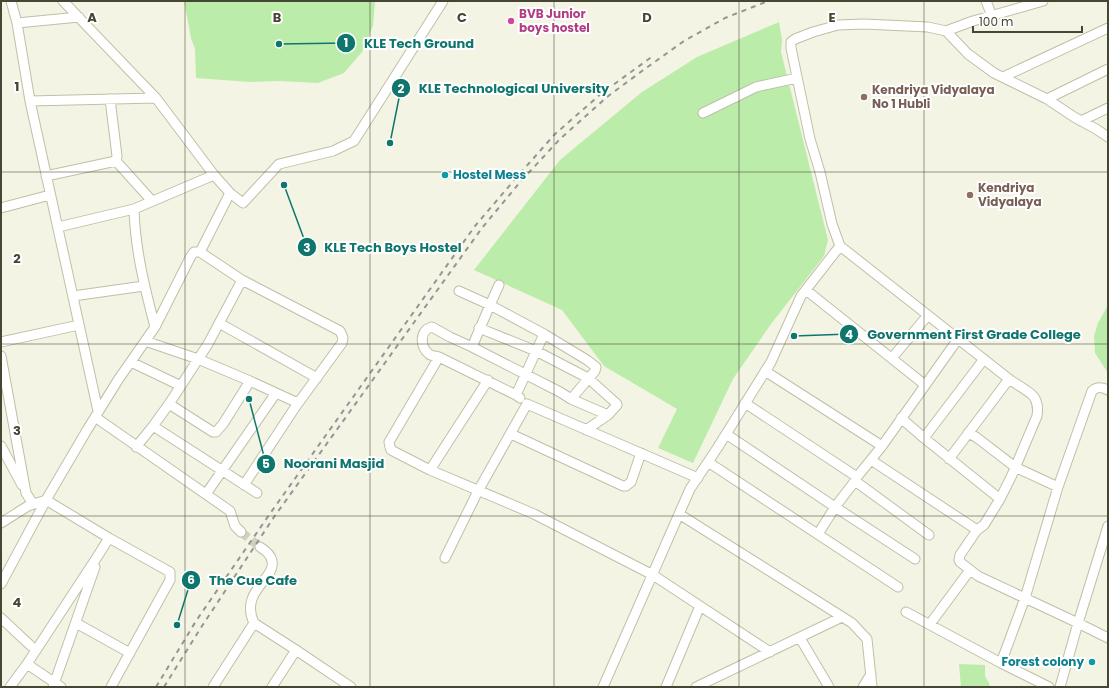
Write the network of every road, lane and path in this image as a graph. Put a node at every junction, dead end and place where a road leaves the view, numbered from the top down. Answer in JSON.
{"nodes":[{"id":1,"x":11,"y":1,"type":"edge"},
{"id":2,"x":63,"y":1,"type":"edge"},
{"id":3,"x":443,"y":1,"type":"edge"},
{"id":4,"x":986,"y":1,"type":"edge"},
{"id":5,"x":1042,"y":1,"type":"edge"},
{"id":6,"x":992,"y":16,"type":"junction"},
{"id":7,"x":79,"y":17,"type":"junction"},
{"id":8,"x":17,"y":23,"type":"junction"},
{"id":9,"x":1108,"y":28,"type":"edge"},
{"id":10,"x":946,"y":30,"type":"junction"},
{"id":11,"x":1108,"y":69,"type":"edge"},
{"id":12,"x":1003,"y":77,"type":"junction"},
{"id":13,"x":797,"y":78,"type":"junction"},
{"id":14,"x":156,"y":98,"type":"junction"},
{"id":15,"x":110,"y":99,"type":"junction"},
{"id":16,"x":1046,"y":99,"type":"junction"},
{"id":17,"x":30,"y":101,"type":"junction"},
{"id":18,"x":1108,"y":108,"type":"edge"},
{"id":19,"x":703,"y":113,"type":"dead end"},
{"id":20,"x":1081,"y":121,"type":"junction"},
{"id":21,"x":1108,"y":137,"type":"edge"},
{"id":22,"x":116,"y":161,"type":"junction"},
{"id":23,"x":46,"y":176,"type":"junction"},
{"id":24,"x":214,"y":176,"type":"junction"},
{"id":25,"x":230,"y":193,"type":"junction"},
{"id":26,"x":50,"y":195,"type":"junction"},
{"id":27,"x":152,"y":202,"type":"junction"},
{"id":28,"x":1,"y":208,"type":"edge"},
{"id":29,"x":134,"y":209,"type":"junction"},
{"id":30,"x":58,"y":227,"type":"junction"},
{"id":31,"x":840,"y":246,"type":"junction"},
{"id":32,"x":200,"y":252,"type":"junction"},
{"id":33,"x":242,"y":280,"type":"junction"},
{"id":34,"x":499,"y":285,"type":"dead end"},
{"id":35,"x":144,"y":286,"type":"junction"},
{"id":36,"x":459,"y":290,"type":"dead end"},
{"id":37,"x":806,"y":290,"type":"junction"},
{"id":38,"x":73,"y":296,"type":"junction"},
{"id":39,"x":490,"y":305,"type":"junction"},
{"id":40,"x":928,"y":315,"type":"junction"},
{"id":41,"x":219,"y":323,"type":"junction"},
{"id":42,"x":80,"y":325,"type":"junction"},
{"id":43,"x":155,"y":328,"type":"junction"},
{"id":44,"x":479,"y":328,"type":"junction"},
{"id":45,"x":544,"y":334,"type":"junction"},
{"id":46,"x":958,"y":339,"type":"junction"},
{"id":47,"x":1,"y":342,"type":"edge"},
{"id":48,"x":145,"y":342,"type":"junction"},
{"id":49,"x":472,"y":347,"type":"junction"},
{"id":50,"x":536,"y":351,"type":"junction"},
{"id":51,"x":1,"y":356,"type":"edge"},
{"id":52,"x":439,"y":357,"type":"junction"},
{"id":53,"x":892,"y":358,"type":"junction"},
{"id":54,"x":198,"y":359,"type":"junction"},
{"id":55,"x":984,"y":359,"type":"junction"},
{"id":56,"x":131,"y":362,"type":"junction"},
{"id":57,"x":765,"y":371,"type":"junction"},
{"id":58,"x":526,"y":374,"type":"junction"},
{"id":59,"x":317,"y":378,"type":"junction"},
{"id":60,"x":588,"y":378,"type":"junction"},
{"id":61,"x":1009,"y":379,"type":"junction"},
{"id":62,"x":488,"y":380,"type":"junction"},
{"id":63,"x":250,"y":381,"type":"junction"},
{"id":64,"x":925,"y":385,"type":"junction"},
{"id":65,"x":181,"y":386,"type":"junction"},
{"id":66,"x":1108,"y":390,"type":"edge"},
{"id":67,"x":276,"y":393,"type":"junction"},
{"id":68,"x":516,"y":395,"type":"junction"},
{"id":69,"x":571,"y":399,"type":"junction"},
{"id":70,"x":298,"y":403,"type":"junction"},
{"id":71,"x":745,"y":403,"type":"junction"},
{"id":72,"x":170,"y":404,"type":"junction"},
{"id":73,"x":527,"y":404,"type":"junction"},
{"id":74,"x":97,"y":414,"type":"junction"},
{"id":75,"x":608,"y":415,"type":"junction"},
{"id":76,"x":901,"y":418,"type":"junction"},
{"id":77,"x":153,"y":426,"type":"junction"},
{"id":78,"x":586,"y":430,"type":"junction"},
{"id":79,"x":968,"y":433,"type":"junction"},
{"id":80,"x":511,"y":434,"type":"junction"},
{"id":81,"x":726,"y":434,"type":"junction"},
{"id":82,"x":924,"y":438,"type":"junction"},
{"id":83,"x":1,"y":446,"type":"edge"},
{"id":84,"x":882,"y":446,"type":"junction"},
{"id":85,"x":136,"y":447,"type":"junction"},
{"id":86,"x":641,"y":453,"type":"junction"},
{"id":87,"x":949,"y":459,"type":"junction"},
{"id":88,"x":871,"y":460,"type":"junction"},
{"id":89,"x":708,"y":462,"type":"junction"},
{"id":90,"x":1015,"y":467,"type":"junction"},
{"id":91,"x":430,"y":470,"type":"junction"},
{"id":92,"x":222,"y":471,"type":"junction"},
{"id":93,"x":698,"y":478,"type":"junction"},
{"id":94,"x":856,"y":479,"type":"junction"},
{"id":95,"x":244,"y":485,"type":"junction"},
{"id":96,"x":1058,"y":487,"type":"junction"},
{"id":97,"x":478,"y":491,"type":"junction"},
{"id":98,"x":26,"y":493,"type":"junction"},
{"id":99,"x":257,"y":493,"type":"dead end"},
{"id":100,"x":206,"y":494,"type":"junction"},
{"id":101,"x":1000,"y":499,"type":"junction"},
{"id":102,"x":46,"y":500,"type":"junction"},
{"id":103,"x":33,"y":504,"type":"junction"},
{"id":104,"x":835,"y":507,"type":"junction"},
{"id":105,"x":679,"y":514,"type":"junction"},
{"id":106,"x":1,"y":523,"type":"edge"},
{"id":107,"x":1108,"y":526,"type":"edge"},
{"id":108,"x":978,"y":530,"type":"junction"},
{"id":109,"x":241,"y":532,"type":"tunnel mouth"},
{"id":110,"x":818,"y":534,"type":"junction"},
{"id":111,"x":929,"y":535,"type":"dead end"},
{"id":112,"x":109,"y":538,"type":"junction"},
{"id":113,"x":260,"y":547,"type":"tunnel mouth"},
{"id":114,"x":99,"y":554,"type":"junction"},
{"id":115,"x":445,"y":558,"type":"dead end"},
{"id":116,"x":915,"y":559,"type":"dead end"},
{"id":117,"x":970,"y":570,"type":"junction"},
{"id":118,"x":653,"y":575,"type":"junction"},
{"id":119,"x":1,"y":584,"type":"edge"},
{"id":120,"x":898,"y":587,"type":"dead end"},
{"id":121,"x":1025,"y":598,"type":"junction"},
{"id":122,"x":700,"y":606,"type":"junction"},
{"id":123,"x":906,"y":612,"type":"dead end"},
{"id":124,"x":842,"y":617,"type":"junction"},
{"id":125,"x":1,"y":618,"type":"edge"},
{"id":126,"x":76,"y":623,"type":"junction"},
{"id":127,"x":254,"y":623,"type":"junction"},
{"id":128,"x":1078,"y":623,"type":"junction"},
{"id":129,"x":930,"y":624,"type":"junction"},
{"id":130,"x":800,"y":638,"type":"junction"},
{"id":131,"x":1108,"y":638,"type":"edge"},
{"id":132,"x":31,"y":646,"type":"dead end"},
{"id":133,"x":296,"y":650,"type":"junction"},
{"id":134,"x":770,"y":652,"type":"junction"},
{"id":135,"x":130,"y":653,"type":"junction"},
{"id":136,"x":1001,"y":663,"type":"junction"},
{"id":137,"x":27,"y":664,"type":"junction"},
{"id":138,"x":871,"y":674,"type":"junction"},
{"id":139,"x":56,"y":686,"type":"edge"},
{"id":140,"x":10,"y":687,"type":"edge"},
{"id":141,"x":111,"y":687,"type":"edge"},
{"id":142,"x":214,"y":687,"type":"edge"},
{"id":143,"x":272,"y":687,"type":"edge"},
{"id":144,"x":350,"y":687,"type":"edge"},
{"id":145,"x":603,"y":687,"type":"edge"},
{"id":146,"x":666,"y":687,"type":"edge"},
{"id":147,"x":696,"y":687,"type":"edge"},
{"id":148,"x":829,"y":687,"type":"edge"},
{"id":149,"x":863,"y":687,"type":"edge"},
{"id":150,"x":872,"y":687,"type":"edge"},
{"id":151,"x":1049,"y":687,"type":"edge"},
{"id":152,"x":1060,"y":687,"type":"edge"}],
"edges":[{"from":1,"to":8,"type":"street"},
{"from":2,"to":7,"type":"street"},
{"from":3,"to":25,"type":"street"},
{"from":4,"to":6,"type":"street"},
{"from":5,"to":6,"type":"street"},
{"from":6,"to":10,"type":"street"},
{"from":7,"to":8,"type":"street"},
{"from":7,"to":14,"type":"street"},
{"from":8,"to":17,"type":"street"},
{"from":9,"to":12,"type":"street"},
{"from":10,"to":12,"type":"street"},
{"from":10,"to":13,"type":"street"},
{"from":11,"to":16,"type":"street"},
{"from":12,"to":16,"type":"street"},
{"from":13,"to":19,"type":"street"},
{"from":13,"to":31,"type":"street"},
{"from":14,"to":15,"type":"street"},
{"from":14,"to":24,"type":"street"},
{"from":15,"to":17,"type":"street"},
{"from":15,"to":22,"type":"street"},
{"from":16,"to":20,"type":"street"},
{"from":17,"to":23,"type":"street"},
{"from":18,"to":20,"type":"street"},
{"from":20,"to":21,"type":"street"},
{"from":22,"to":23,"type":"street"},
{"from":22,"to":27,"type":"street"},
{"from":23,"to":26,"type":"street"},
{"from":24,"to":25,"type":"street"},
{"from":24,"to":27,"type":"street"},
{"from":25,"to":32,"type":"street"},
{"from":26,"to":28,"type":"street"},
{"from":26,"to":30,"type":"street"},
{"from":27,"to":29,"type":"street"},
{"from":29,"to":30,"type":"street"},
{"from":29,"to":35,"type":"street"},
{"from":30,"to":38,"type":"street"},
{"from":31,"to":37,"type":"street"},
{"from":31,"to":40,"type":"street"},
{"from":32,"to":33,"type":"street"},
{"from":32,"to":43,"type":"street"},
{"from":33,"to":41,"type":"street"},
{"from":33,"to":59,"type":"street"},
{"from":34,"to":39,"type":"street"},
{"from":35,"to":38,"type":"street"},
{"from":35,"to":43,"type":"street"},
{"from":36,"to":39,"type":"street"},
{"from":37,"to":53,"type":"street"},
{"from":37,"to":57,"type":"street"},
{"from":38,"to":42,"type":"street"},
{"from":39,"to":44,"type":"street"},
{"from":39,"to":45,"type":"street"},
{"from":40,"to":46,"type":"street"},
{"from":40,"to":53,"type":"street"},
{"from":41,"to":54,"type":"street"},
{"from":41,"to":59,"type":"street"},
{"from":42,"to":47,"type":"street"},
{"from":42,"to":74,"type":"street"},
{"from":43,"to":48,"type":"street"},
{"from":44,"to":49,"type":"street"},
{"from":44,"to":50,"type":"street"},
{"from":45,"to":50,"type":"street"},
{"from":45,"to":60,"type":"street"},
{"from":46,"to":55,"type":"street"},
{"from":46,"to":64,"type":"street"},
{"from":48,"to":54,"type":"street"},
{"from":48,"to":56,"type":"street"},
{"from":49,"to":52,"type":"street"},
{"from":49,"to":58,"type":"street"},
{"from":50,"to":58,"type":"street"},
{"from":50,"to":60,"type":"street"},
{"from":51,"to":98,"type":"street"},
{"from":52,"to":62,"type":"street"},
{"from":52,"to":91,"type":"street"},
{"from":53,"to":64,"type":"street"},
{"from":54,"to":63,"type":"street"},
{"from":54,"to":65,"type":"street"},
{"from":55,"to":61,"type":"street"},
{"from":55,"to":82,"type":"street"},
{"from":56,"to":65,"type":"street"},
{"from":56,"to":74,"type":"street"},
{"from":57,"to":71,"type":"street"},
{"from":57,"to":84,"type":"street"},
{"from":58,"to":68,"type":"street"},
{"from":58,"to":69,"type":"street"},
{"from":59,"to":70,"type":"street"},
{"from":60,"to":69,"type":"street"},
{"from":60,"to":75,"type":"street"},
{"from":61,"to":79,"type":"street"},
{"from":61,"to":90,"type":"street"},
{"from":62,"to":68,"type":"street"},
{"from":62,"to":91,"type":"street"},
{"from":63,"to":67,"type":"street"},
{"from":63,"to":72,"type":"street"},
{"from":64,"to":76,"type":"street"},
{"from":65,"to":72,"type":"street"},
{"from":66,"to":96,"type":"street"},
{"from":67,"to":70,"type":"street"},
{"from":67,"to":92,"type":"street"},
{"from":68,"to":73,"type":"street"},
{"from":69,"to":75,"type":"street"},
{"from":70,"to":95,"type":"street"},
{"from":71,"to":81,"type":"street"},
{"from":71,"to":94,"type":"street"},
{"from":72,"to":77,"type":"street"},
{"from":73,"to":78,"type":"street"},
{"from":73,"to":80,"type":"street"},
{"from":74,"to":85,"type":"street"},
{"from":74,"to":102,"type":"street"},
{"from":75,"to":78,"type":"street"},
{"from":76,"to":82,"type":"street"},
{"from":76,"to":84,"type":"street"},
{"from":77,"to":85,"type":"street"},
{"from":77,"to":92,"type":"street"},
{"from":78,"to":86,"type":"street"},
{"from":79,"to":87,"type":"street"},
{"from":79,"to":90,"type":"street"},
{"from":80,"to":86,"type":"street"},
{"from":80,"to":97,"type":"street"},
{"from":81,"to":89,"type":"street"},
{"from":81,"to":104,"type":"street"},
{"from":82,"to":87,"type":"street"},
{"from":83,"to":98,"type":"street"},
{"from":84,"to":88,"type":"street"},
{"from":85,"to":100,"type":"street"},
{"from":86,"to":93,"type":"street"},
{"from":87,"to":101,"type":"street"},
{"from":88,"to":94,"type":"street"},
{"from":88,"to":108,"type":"street"},
{"from":89,"to":93,"type":"street"},
{"from":89,"to":110,"type":"street"},
{"from":90,"to":96,"type":"street"},
{"from":90,"to":101,"type":"street"},
{"from":91,"to":97,"type":"street"},
{"from":92,"to":95,"type":"street"},
{"from":92,"to":100,"type":"street"},
{"from":93,"to":105,"type":"street"},
{"from":94,"to":104,"type":"street"},
{"from":94,"to":111,"type":"street"},
{"from":95,"to":99,"type":"street"},
{"from":96,"to":121,"type":"street"},
{"from":97,"to":115,"type":"street"},
{"from":97,"to":118,"type":"street"},
{"from":98,"to":103,"type":"street"},
{"from":100,"to":109,"type":"street"},
{"from":101,"to":108,"type":"street"},
{"from":102,"to":103,"type":"street"},
{"from":102,"to":112,"type":"street"},
{"from":102,"to":119,"type":"street"},
{"from":103,"to":106,"type":"street"},
{"from":104,"to":110,"type":"street"},
{"from":104,"to":116,"type":"street"},
{"from":105,"to":118,"type":"street"},
{"from":105,"to":124,"type":"street"},
{"from":107,"to":128,"type":"street"},
{"from":108,"to":117,"type":"street"},
{"from":110,"to":120,"type":"street"},
{"from":112,"to":114,"type":"street"},
{"from":112,"to":135,"type":"street"},
{"from":113,"to":127,"type":"street"},
{"from":114,"to":126,"type":"street"},
{"from":114,"to":137,"type":"street"},
{"from":117,"to":121,"type":"street"},
{"from":117,"to":129,"type":"street"},
{"from":118,"to":122,"type":"street"},
{"from":118,"to":145,"type":"street"},
{"from":121,"to":128,"type":"street"},
{"from":121,"to":136,"type":"street"},
{"from":122,"to":134,"type":"street"},
{"from":122,"to":146,"type":"street"},
{"from":123,"to":129,"type":"street"},
{"from":124,"to":130,"type":"street"},
{"from":124,"to":138,"type":"street"},
{"from":125,"to":132,"type":"street"},
{"from":126,"to":135,"type":"street"},
{"from":126,"to":139,"type":"street"},
{"from":127,"to":133,"type":"street"},
{"from":127,"to":142,"type":"street"},
{"from":128,"to":131,"type":"street"},
{"from":128,"to":152,"type":"street"},
{"from":129,"to":136,"type":"street"},
{"from":130,"to":134,"type":"street"},
{"from":130,"to":148,"type":"street"},
{"from":133,"to":143,"type":"street"},
{"from":133,"to":144,"type":"street"},
{"from":134,"to":147,"type":"street"},
{"from":135,"to":141,"type":"street"},
{"from":136,"to":151,"type":"street"},
{"from":137,"to":139,"type":"street"},
{"from":137,"to":140,"type":"street"},
{"from":138,"to":149,"type":"street"},
{"from":138,"to":150,"type":"street"}]}
